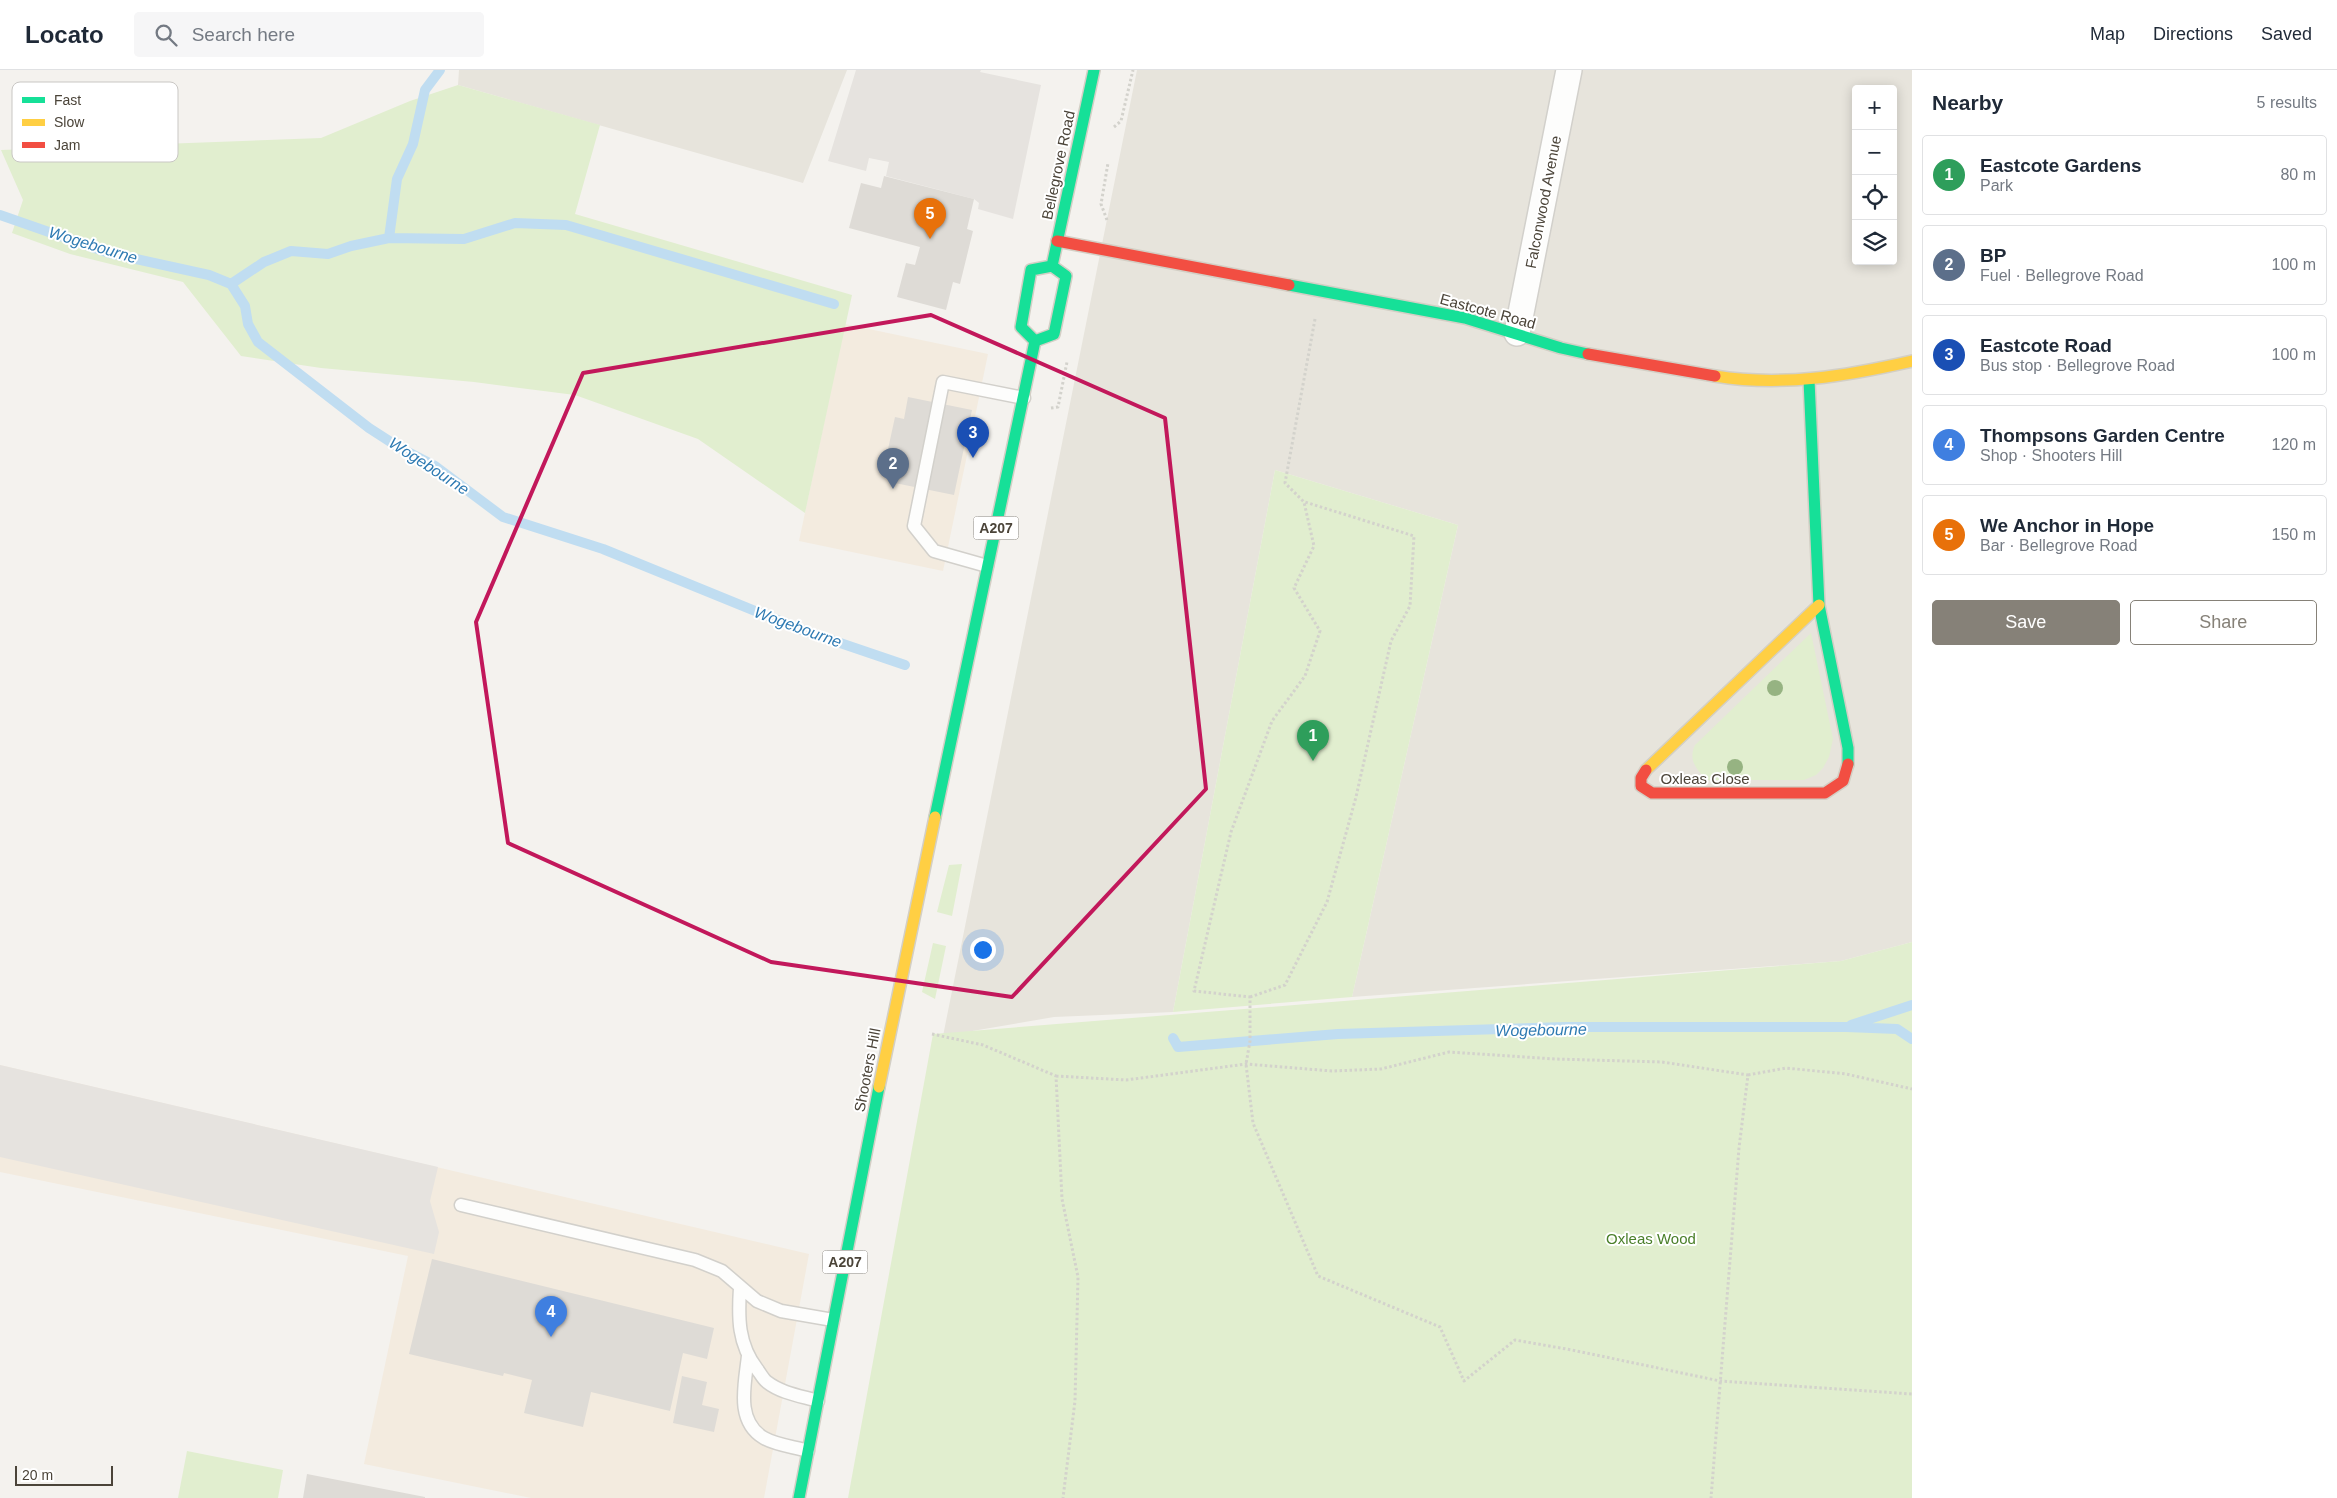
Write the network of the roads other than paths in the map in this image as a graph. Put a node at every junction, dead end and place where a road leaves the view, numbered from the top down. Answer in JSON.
{"nodes":[{"id":1,"x":1094,"y":70,"type":"edge"},
{"id":2,"x":1569,"y":70,"type":"edge"},
{"id":3,"x":1056,"y":241,"type":"junction"},
{"id":4,"x":1052,"y":266,"type":"junction"},
{"id":5,"x":1516,"y":333,"type":"junction"},
{"id":6,"x":1035,"y":341,"type":"junction"},
{"id":7,"x":1912,"y":361,"type":"edge"},
{"id":8,"x":1809,"y":380,"type":"junction"},
{"id":9,"x":1024,"y":398,"type":"junction"},
{"id":10,"x":988,"y":566,"type":"junction"},
{"id":11,"x":1818,"y":605,"type":"junction"},
{"id":12,"x":461,"y":1205,"type":"dead end"},
{"id":13,"x":740,"y":1288,"type":"junction"},
{"id":14,"x":833,"y":1320,"type":"junction"},
{"id":15,"x":748,"y":1356,"type":"junction"},
{"id":16,"x":818,"y":1401,"type":"junction"},
{"id":17,"x":808,"y":1451,"type":"junction"},
{"id":18,"x":799,"y":1498,"type":"edge"}],
"edges":[{"from":1,"to":3,"type":"street","name":"Bellegrove Road"},
{"from":2,"to":5,"type":"street","name":"Falconwood Avenue"},
{"from":3,"to":4,"type":"street","name":"Bellegrove Road"},
{"from":3,"to":5,"type":"street","name":"Eastcote Road"},
{"from":4,"to":6,"type":"street"},
{"from":4,"to":6,"type":"street"},
{"from":5,"to":8,"type":"street","name":"Eastcote Road"},
{"from":6,"to":9,"type":"street","number":"A207"},
{"from":7,"to":8,"type":"street","name":"Eastcote Road"},
{"from":8,"to":11,"type":"street","name":"Oxleas Close"},
{"from":9,"to":10,"type":"street","number":"A207"},
{"from":9,"to":10,"type":"lane"},
{"from":10,"to":14,"type":"street","name":"Shooters Hill","number":"A207"},
{"from":11,"to":11,"type":"street","name":"Oxleas Close"},
{"from":12,"to":13,"type":"lane"},
{"from":13,"to":14,"type":"lane"},
{"from":13,"to":15,"type":"lane"},
{"from":14,"to":16,"type":"street","name":"Shooters Hill","number":"A207"},
{"from":15,"to":16,"type":"lane"},
{"from":15,"to":17,"type":"lane"},
{"from":16,"to":17,"type":"street","name":"Shooters Hill","number":"A207"},
{"from":17,"to":18,"type":"street","name":"Shooters Hill","number":"A207"}]}
